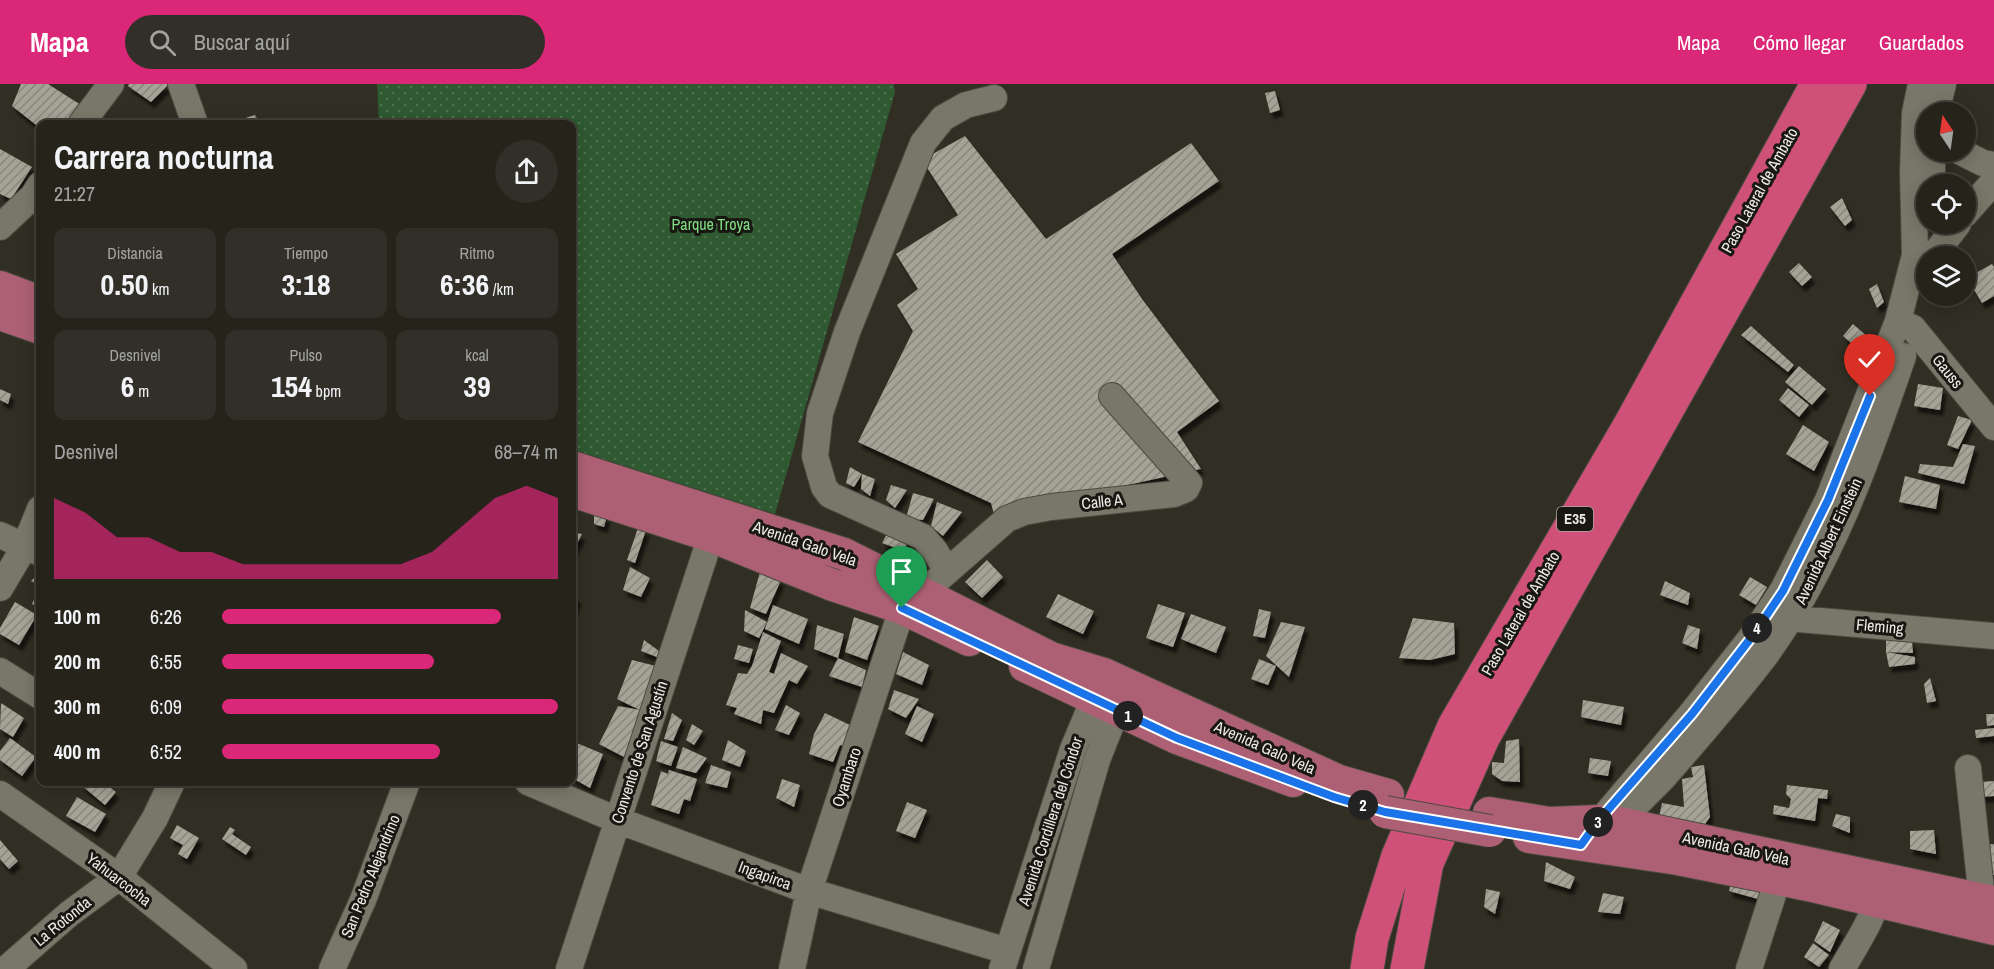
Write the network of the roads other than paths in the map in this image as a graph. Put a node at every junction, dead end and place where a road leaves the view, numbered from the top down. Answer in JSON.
{"nodes":[{"id":1,"x":111,"y":84,"type":"edge"},
{"id":2,"x":181,"y":84,"type":"edge"},
{"id":3,"x":1817,"y":84,"type":"edge"},
{"id":4,"x":1850,"y":84,"type":"edge"},
{"id":5,"x":1921,"y":84,"type":"edge"},
{"id":6,"x":1943,"y":84,"type":"edge"},
{"id":7,"x":994,"y":98,"type":"dead end"},
{"id":8,"x":1938,"y":102,"type":"edge"},
{"id":9,"x":84,"y":120,"type":"edge"},
{"id":10,"x":194,"y":120,"type":"edge"},
{"id":11,"x":1976,"y":160,"type":"edge"},
{"id":12,"x":1994,"y":165,"type":"edge"},
{"id":13,"x":1994,"y":181,"type":"edge"},
{"id":14,"x":36,"y":191,"type":"edge"},
{"id":15,"x":1976,"y":201,"type":"edge"},
{"id":16,"x":2,"y":224,"type":"edge"},
{"id":17,"x":1948,"y":234,"type":"edge"},
{"id":18,"x":1925,"y":246,"type":"edge"},
{"id":19,"x":1937,"y":246,"type":"edge"},
{"id":20,"x":0,"y":287,"type":"edge"},
{"id":21,"x":1916,"y":290,"type":"edge"},
{"id":22,"x":36,"y":300,"type":"edge"},
{"id":23,"x":1916,"y":302,"type":"edge"},
{"id":24,"x":0,"y":314,"type":"edge"},
{"id":25,"x":1905,"y":324,"type":"junction"},
{"id":26,"x":36,"y":327,"type":"edge"},
{"id":27,"x":1112,"y":396,"type":"dead end"},
{"id":28,"x":1994,"y":428,"type":"edge"},
{"id":29,"x":576,"y":468,"type":"edge"},
{"id":30,"x":576,"y":492,"type":"edge"},
{"id":31,"x":36,"y":532,"type":"edge"},
{"id":32,"x":0,"y":535,"type":"edge"},
{"id":33,"x":711,"y":536,"type":"junction"},
{"id":34,"x":33,"y":550,"type":"edge"},
{"id":35,"x":947,"y":571,"type":"junction"},
{"id":36,"x":0,"y":588,"type":"edge"},
{"id":37,"x":911,"y":596,"type":"junction"},
{"id":38,"x":1778,"y":618,"type":"junction"},
{"id":39,"x":1994,"y":636,"type":"edge"},
{"id":40,"x":0,"y":671,"type":"edge"},
{"id":41,"x":1111,"y":692,"type":"junction"},
{"id":42,"x":36,"y":694,"type":"edge"},
{"id":43,"x":1968,"y":768,"type":"dead end"},
{"id":44,"x":170,"y":786,"type":"edge"},
{"id":45,"x":406,"y":786,"type":"edge"},
{"id":46,"x":537,"y":786,"type":"edge"},
{"id":47,"x":0,"y":794,"type":"edge"},
{"id":48,"x":617,"y":820,"type":"junction"},
{"id":49,"x":1600,"y":834,"type":"junction"},
{"id":50,"x":119,"y":877,"type":"junction"},
{"id":51,"x":1778,"y":879,"type":"junction"},
{"id":52,"x":1881,"y":889,"type":"junction"},
{"id":53,"x":809,"y":891,"type":"junction"},
{"id":54,"x":1988,"y":901,"type":"edge"},
{"id":55,"x":1994,"y":929,"type":"edge"},
{"id":56,"x":1004,"y":960,"type":"edge"},
{"id":57,"x":6,"y":969,"type":"edge"},
{"id":58,"x":234,"y":969,"type":"edge"},
{"id":59,"x":332,"y":969,"type":"edge"},
{"id":60,"x":569,"y":969,"type":"edge"},
{"id":61,"x":792,"y":969,"type":"edge"},
{"id":62,"x":1036,"y":969,"type":"edge"},
{"id":63,"x":1367,"y":969,"type":"edge"},
{"id":64,"x":1407,"y":969,"type":"edge"},
{"id":65,"x":1749,"y":969,"type":"edge"},
{"id":66,"x":1842,"y":969,"type":"edge"}],
"edges":[{"from":1,"to":9,"type":"street"},
{"from":2,"to":10,"type":"street"},
{"from":3,"to":63,"type":"highway","name":"Paso Lateral de Ambato","number":"E35"},
{"from":4,"to":64,"type":"highway","name":"Paso Lateral de Ambato","number":"E35"},
{"from":5,"to":18,"type":"street","name":"Avenida Albert Einstein"},
{"from":6,"to":8,"type":"street"},
{"from":7,"to":35,"type":"street"},
{"from":11,"to":12,"type":"street"},
{"from":13,"to":15,"type":"street"},
{"from":14,"to":16,"type":"street"},
{"from":17,"to":19,"type":"street"},
{"from":20,"to":22,"type":"main road"},
{"from":21,"to":25,"type":"street","name":"Avenida Albert Einstein"},
{"from":23,"to":25,"type":"street","name":"Avenida Albert Einstein"},
{"from":24,"to":26,"type":"main road"},
{"from":25,"to":28,"type":"street","name":"Gauss"},
{"from":25,"to":38,"type":"street","name":"Avenida Albert Einstein"},
{"from":27,"to":35,"type":"street","name":"Calle A"},
{"from":29,"to":37,"type":"main road","name":"Avenida Galo Vela"},
{"from":30,"to":33,"type":"main road","name":"Avenida Galo Vela"},
{"from":31,"to":34,"type":"street"},
{"from":32,"to":34,"type":"street"},
{"from":33,"to":37,"type":"main road","name":"Avenida Galo Vela"},
{"from":33,"to":48,"type":"street","name":"Convento de San Agustín"},
{"from":34,"to":36,"type":"street"},
{"from":35,"to":37,"type":"street","name":"Calle A"},
{"from":37,"to":41,"type":"main road","name":"Avenida Galo Vela"},
{"from":37,"to":53,"type":"street","name":"Oyambaro"},
{"from":38,"to":39,"type":"street","name":"Fleming"},
{"from":38,"to":49,"type":"street","name":"Avenida Albert Einstein"},
{"from":40,"to":42,"type":"street"},
{"from":41,"to":49,"type":"main road","name":"Avenida Galo Vela"},
{"from":41,"to":56,"type":"street","name":"Avenida Cordillera del Cóndor"},
{"from":41,"to":62,"type":"street","name":"Avenida Cordillera del Cóndor"},
{"from":43,"to":54,"type":"street"},
{"from":44,"to":50,"type":"street","name":"La Rotonda"},
{"from":45,"to":59,"type":"street","name":"San Pedro Alejandrino"},
{"from":46,"to":48,"type":"street","name":"Ingapirca"},
{"from":47,"to":50,"type":"street","name":"Yahuarcocha"},
{"from":48,"to":53,"type":"street","name":"Ingapirca"},
{"from":48,"to":60,"type":"street","name":"Convento de San Agustín"},
{"from":49,"to":51,"type":"main road","name":"Avenida Galo Vela"},
{"from":49,"to":52,"type":"main road","name":"Avenida Galo Vela"},
{"from":50,"to":57,"type":"street","name":"La Rotonda"},
{"from":50,"to":58,"type":"street","name":"Yahuarcocha"},
{"from":51,"to":52,"type":"main road","name":"Avenida Galo Vela"},
{"from":51,"to":65,"type":"street"},
{"from":52,"to":54,"type":"main road","name":"Avenida Galo Vela"},
{"from":52,"to":55,"type":"main road","name":"Avenida Galo Vela"},
{"from":52,"to":66,"type":"street"},
{"from":53,"to":56,"type":"street","name":"Ingapirca"},
{"from":53,"to":61,"type":"street","name":"Oyambaro"}]}
